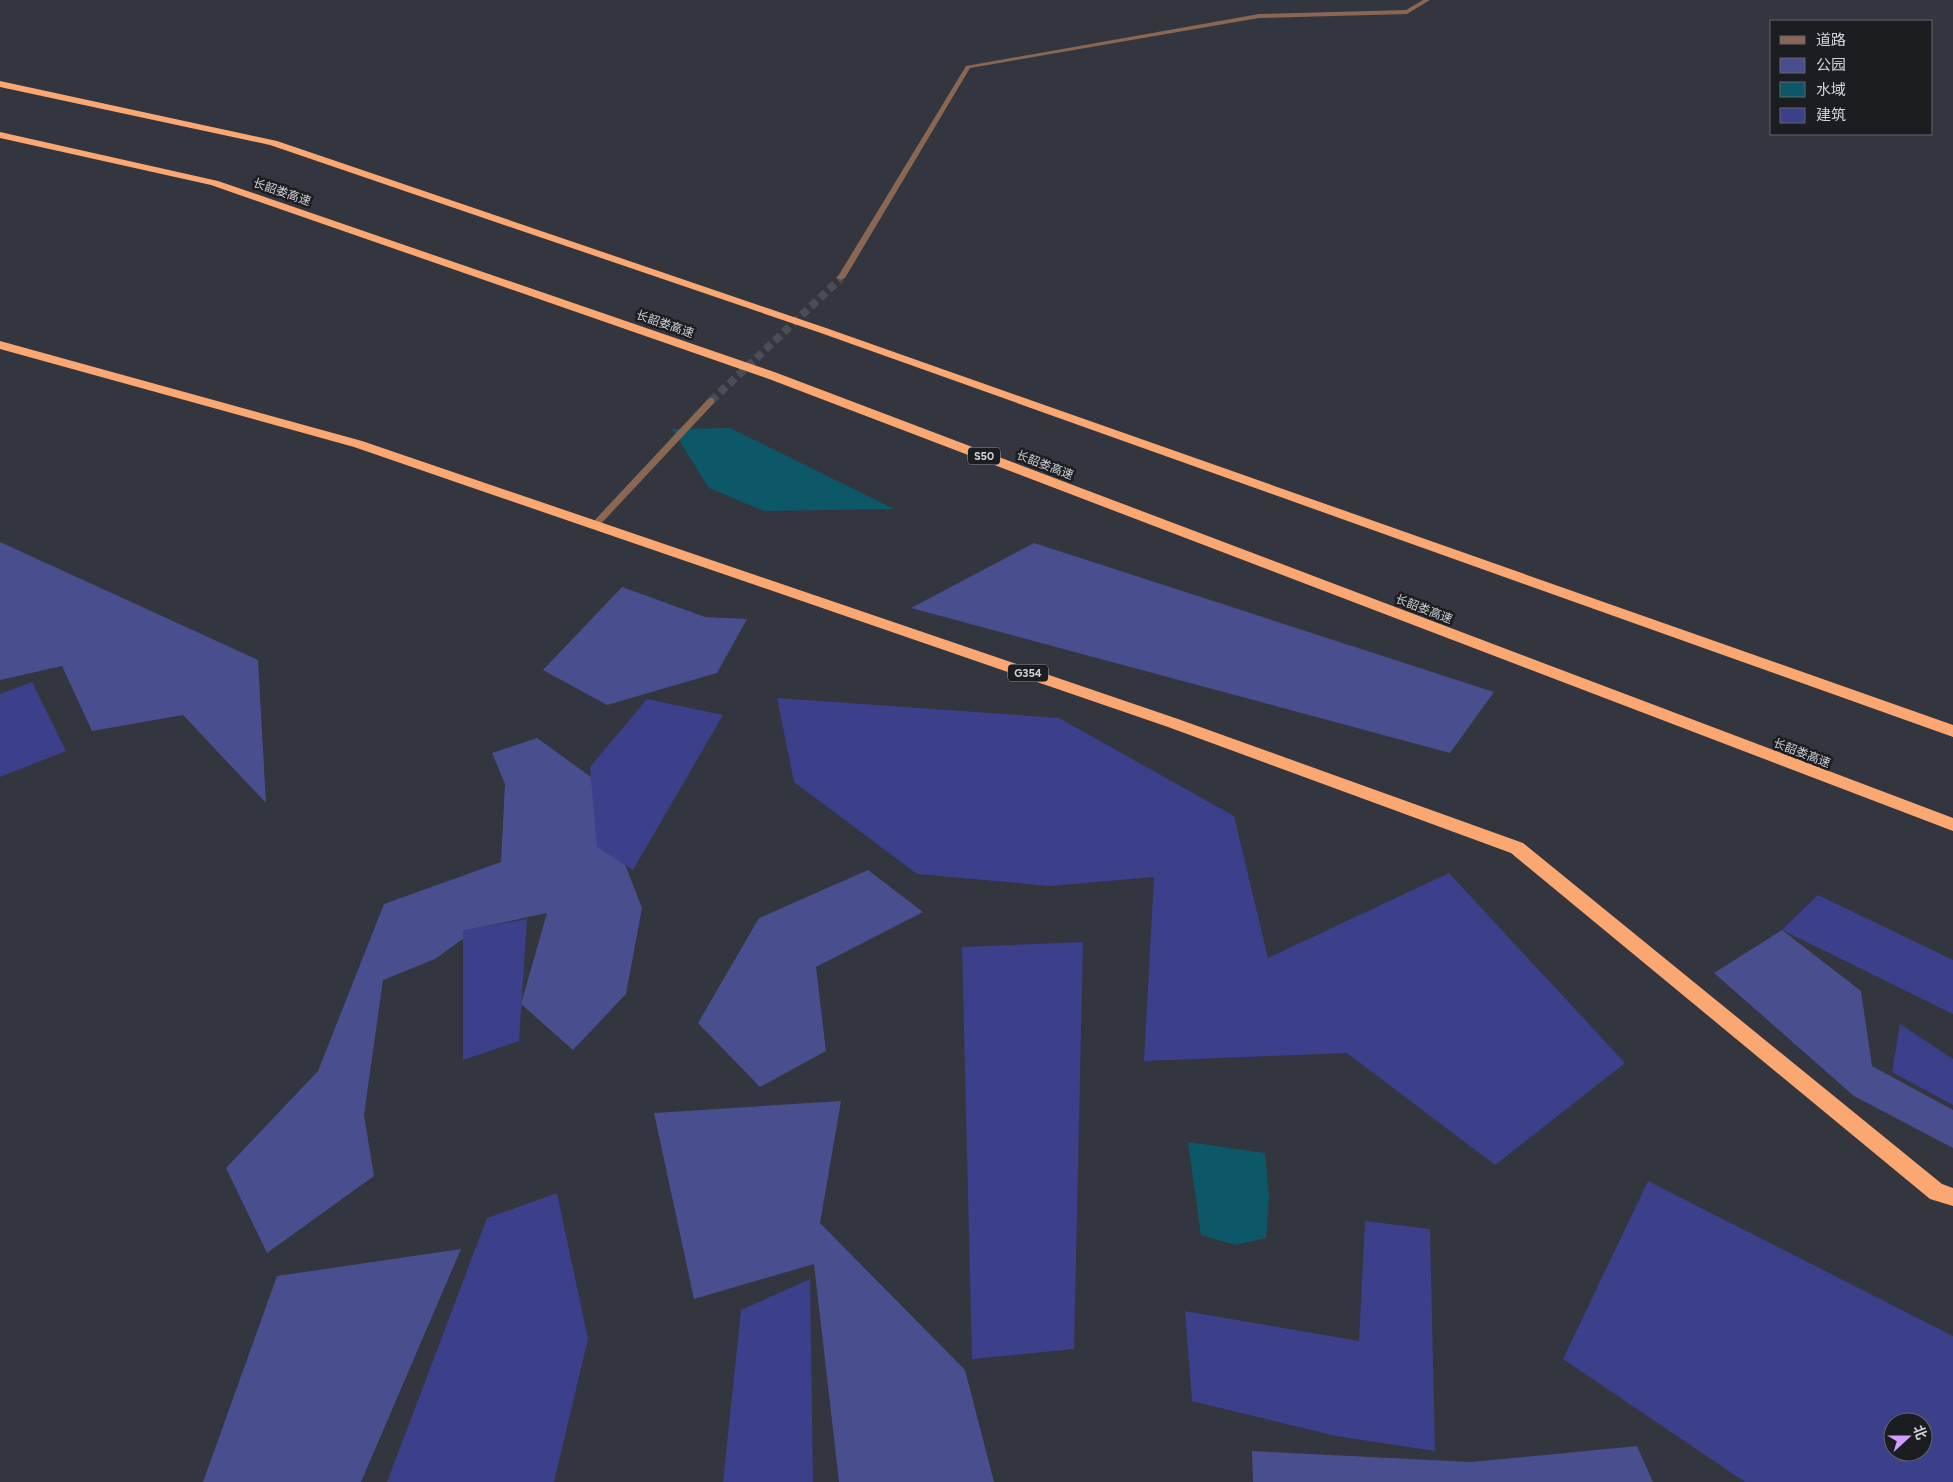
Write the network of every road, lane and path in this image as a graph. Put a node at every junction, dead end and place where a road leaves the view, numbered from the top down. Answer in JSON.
{"nodes":[{"id":1,"x":1427,"y":0,"type":"edge"},
{"id":2,"x":0,"y":84,"type":"edge"},
{"id":3,"x":0,"y":135,"type":"edge"},
{"id":4,"x":841,"y":278,"type":"tunnel mouth"},
{"id":5,"x":0,"y":345,"type":"edge"},
{"id":6,"x":711,"y":401,"type":"tunnel mouth"},
{"id":7,"x":595,"y":525,"type":"junction"},
{"id":8,"x":1953,"y":731,"type":"edge"},
{"id":9,"x":1953,"y":825,"type":"edge"},
{"id":10,"x":1953,"y":1197,"type":"edge"}],
"edges":[{"from":1,"to":4,"type":"street"},
{"from":2,"to":8,"type":"highway"},
{"from":3,"to":9,"type":"highway","name":"长韶娄高速","number":"S50"},
{"from":5,"to":7,"type":"highway","number":"G354"},
{"from":6,"to":7,"type":"street"},
{"from":7,"to":10,"type":"highway","number":"G354"}]}
